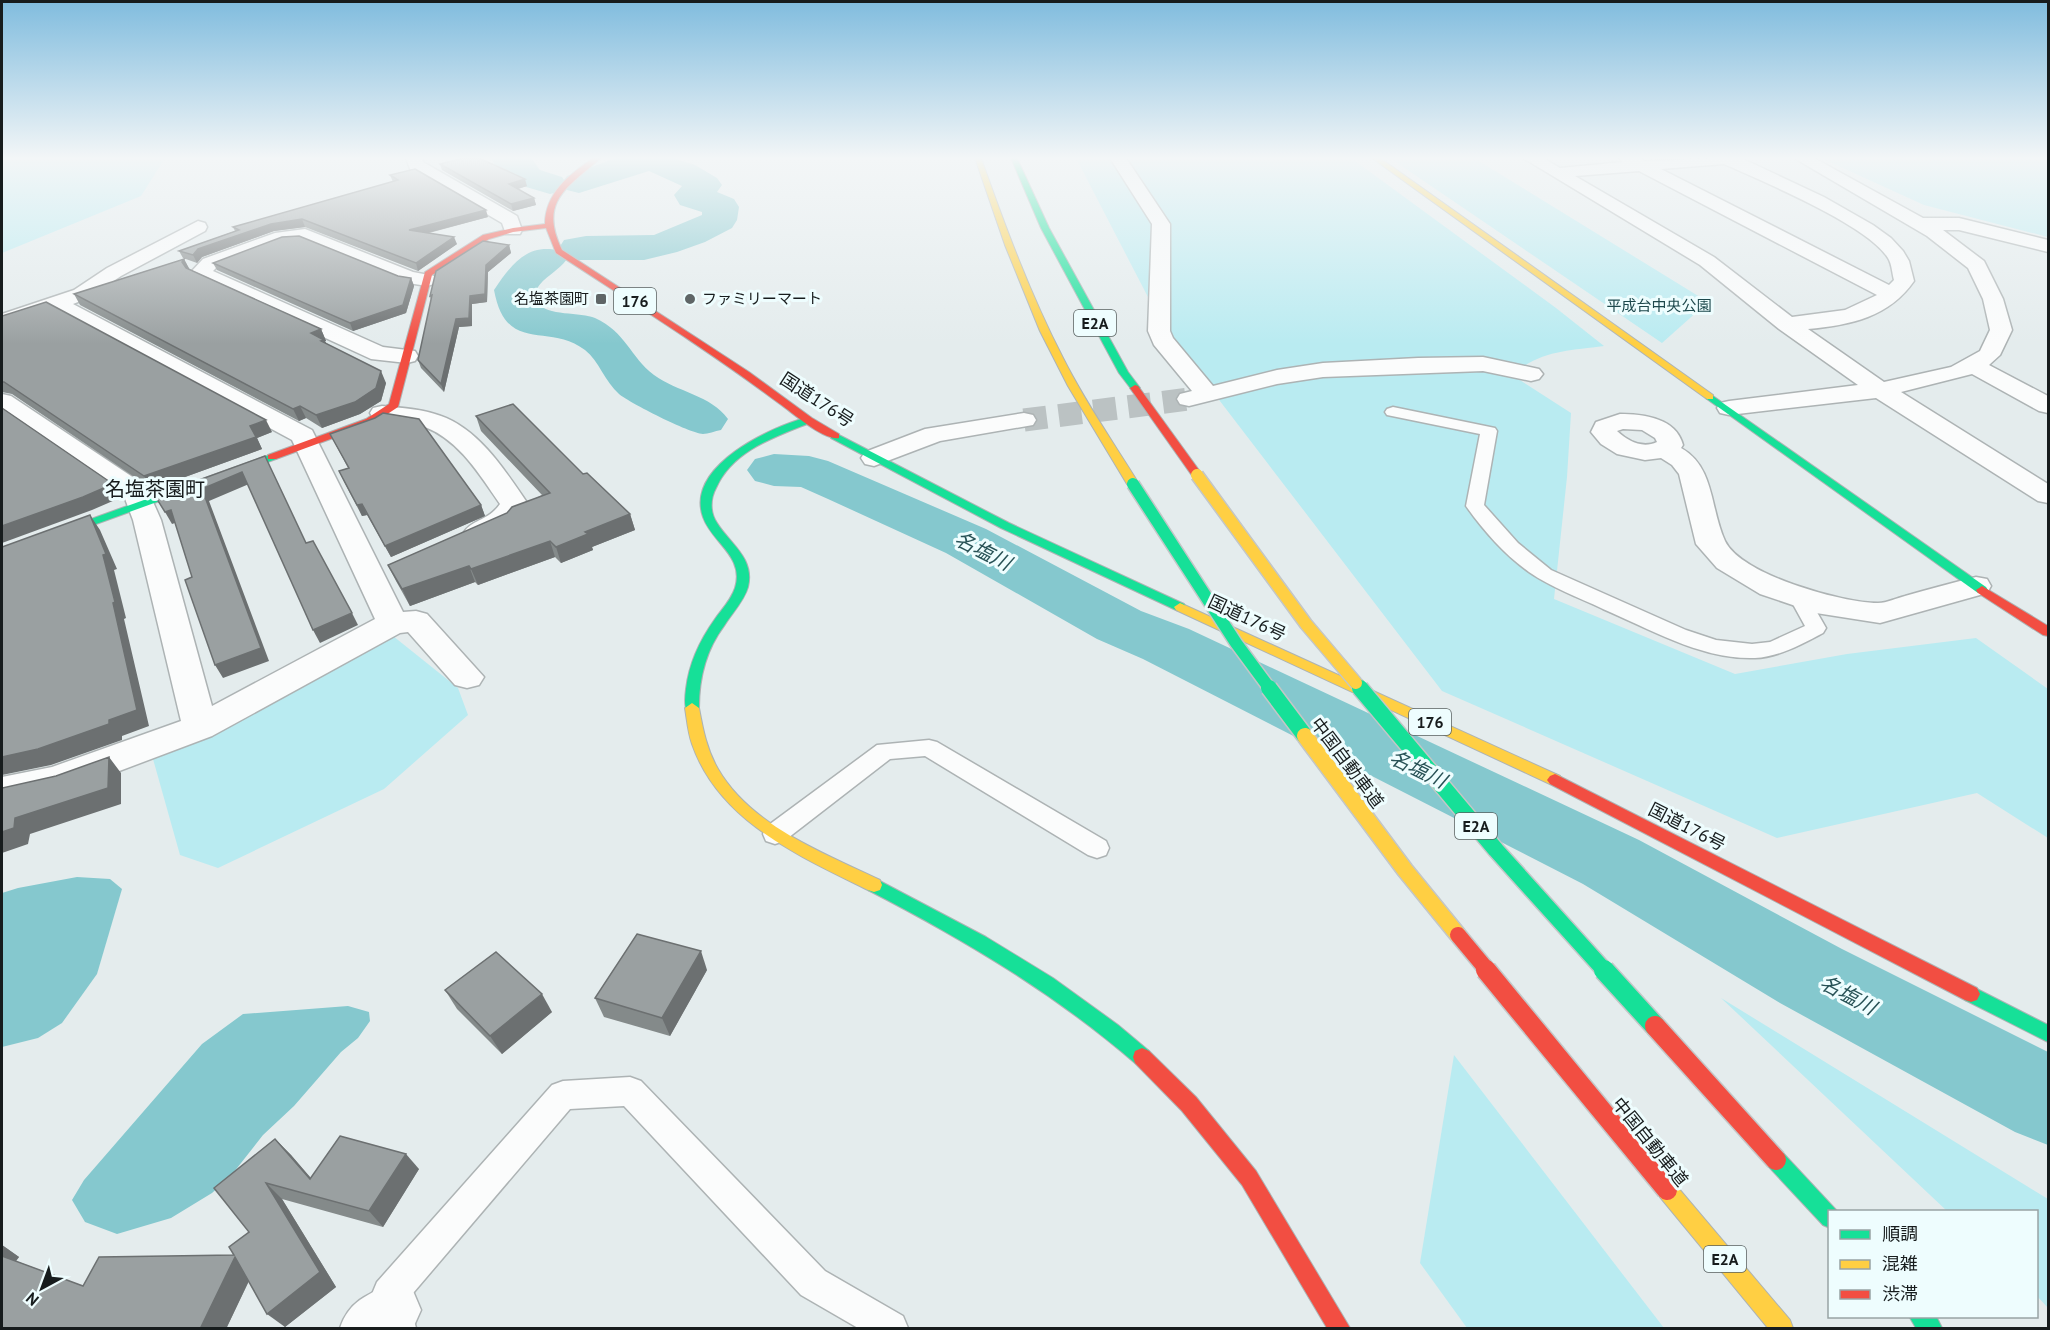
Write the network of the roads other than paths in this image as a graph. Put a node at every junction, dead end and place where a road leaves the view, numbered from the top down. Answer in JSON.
{"nodes":[{"id":1,"x":511,"y":220,"type":"edge"},
{"id":2,"x":547,"y":220,"type":"edge"},
{"id":3,"x":999,"y":220,"type":"edge"},
{"id":4,"x":1041,"y":220,"type":"edge"},
{"id":5,"x":1158,"y":220,"type":"edge"},
{"id":6,"x":1463,"y":220,"type":"edge"},
{"id":7,"x":1637,"y":220,"type":"edge"},
{"id":8,"x":1747,"y":220,"type":"edge"},
{"id":9,"x":1854,"y":220,"type":"edge"},
{"id":10,"x":1913,"y":220,"type":"edge"},
{"id":11,"x":1920,"y":224,"type":"junction"},
{"id":12,"x":546,"y":226,"type":"junction"},
{"id":13,"x":198,"y":227,"type":"dead end"},
{"id":14,"x":513,"y":230,"type":"junction"},
{"id":15,"x":2049,"y":246,"type":"edge"},
{"id":16,"x":427,"y":280,"type":"junction"},
{"id":17,"x":1893,"y":295,"type":"junction"},
{"id":18,"x":57,"y":304,"type":"junction"},
{"id":19,"x":2,"y":321,"type":"edge"},
{"id":20,"x":1787,"y":324,"type":"junction"},
{"id":21,"x":407,"y":356,"type":"junction"},
{"id":22,"x":1972,"y":365,"type":"junction"},
{"id":23,"x":1531,"y":374,"type":"dead end"},
{"id":24,"x":1880,"y":390,"type":"junction"},
{"id":25,"x":2,"y":400,"type":"edge"},
{"id":26,"x":2049,"y":406,"type":"edge"},
{"id":27,"x":1728,"y":408,"type":"junction"},
{"id":28,"x":1393,"y":412,"type":"dead end"},
{"id":29,"x":382,"y":413,"type":"junction"},
{"id":30,"x":807,"y":420,"type":"junction"},
{"id":31,"x":1024,"y":420,"type":"tunnel mouth"},
{"id":32,"x":306,"y":444,"type":"junction"},
{"id":33,"x":1665,"y":450,"type":"dead end"},
{"id":34,"x":874,"y":458,"type":"junction"},
{"id":35,"x":2049,"y":495,"type":"edge"},
{"id":36,"x":140,"y":504,"type":"junction"},
{"id":37,"x":459,"y":540,"type":"edge"},
{"id":38,"x":2,"y":555,"type":"edge"},
{"id":39,"x":1976,"y":586,"type":"junction"},
{"id":40,"x":1799,"y":597,"type":"junction"},
{"id":41,"x":393,"y":623,"type":"junction"},
{"id":42,"x":2049,"y":632,"type":"edge"},
{"id":43,"x":467,"y":677,"type":"dead end"},
{"id":44,"x":200,"y":727,"type":"junction"},
{"id":45,"x":2,"y":791,"type":"edge"},
{"id":46,"x":775,"y":834,"type":"junction"},
{"id":47,"x":1097,"y":848,"type":"dead end"},
{"id":48,"x":2049,"y":1034,"type":"edge"},
{"id":49,"x":1828,"y":1216,"type":"edge"},
{"id":50,"x":386,"y":1322,"type":"edge"},
{"id":51,"x":891,"y":1329,"type":"edge"},
{"id":52,"x":1339,"y":1329,"type":"edge"},
{"id":53,"x":1782,"y":1329,"type":"edge"}],
"edges":[{"from":1,"to":14,"type":"street"},
{"from":2,"to":12,"type":"main road"},
{"from":3,"to":53,"type":"main road","name":"中国自動車道","number":"E2A","bridge":true},
{"from":4,"to":49,"type":"main road","number":"E2A","bridge":true},
{"from":5,"to":23,"type":"street"},
{"from":6,"to":27,"type":"main road"},
{"from":7,"to":20,"type":"street"},
{"from":8,"to":17,"type":"street"},
{"from":9,"to":17,"type":"street"},
{"from":10,"to":11,"type":"street"},
{"from":11,"to":15,"type":"street"},
{"from":11,"to":22,"type":"street"},
{"from":12,"to":14,"type":"main road"},
{"from":12,"to":30,"type":"main road","name":"国道176号","number":"176"},
{"from":13,"to":18,"type":"street"},
{"from":14,"to":16,"type":"main road"},
{"from":16,"to":21,"type":"main road"},
{"from":16,"to":21,"type":"street"},
{"from":17,"to":20,"type":"street"},
{"from":18,"to":19,"type":"street"},
{"from":18,"to":32,"type":"street"},
{"from":20,"to":24,"type":"street"},
{"from":21,"to":29,"type":"main road"},
{"from":22,"to":24,"type":"street"},
{"from":22,"to":26,"type":"street"},
{"from":24,"to":27,"type":"street"},
{"from":24,"to":35,"type":"street"},
{"from":25,"to":36,"type":"street"},
{"from":27,"to":39,"type":"main road"},
{"from":28,"to":40,"type":"lane"},
{"from":29,"to":32,"type":"main road"},
{"from":29,"to":37,"type":"street"},
{"from":30,"to":34,"type":"main road","name":"国道176号","number":"176"},
{"from":30,"to":46,"type":"main road"},
{"from":31,"to":34,"type":"street"},
{"from":32,"to":36,"type":"main road"},
{"from":32,"to":41,"type":"street"},
{"from":33,"to":40,"type":"street"},
{"from":34,"to":48,"type":"main road","name":"国道176号","number":"176"},
{"from":36,"to":38,"type":"main road"},
{"from":36,"to":44,"type":"street"},
{"from":39,"to":40,"type":"street"},
{"from":39,"to":42,"type":"main road"},
{"from":41,"to":43,"type":"street"},
{"from":41,"to":44,"type":"street"},
{"from":44,"to":45,"type":"street"},
{"from":46,"to":47,"type":"lane"},
{"from":46,"to":52,"type":"main road"},
{"from":50,"to":51,"type":"lane"}]}
